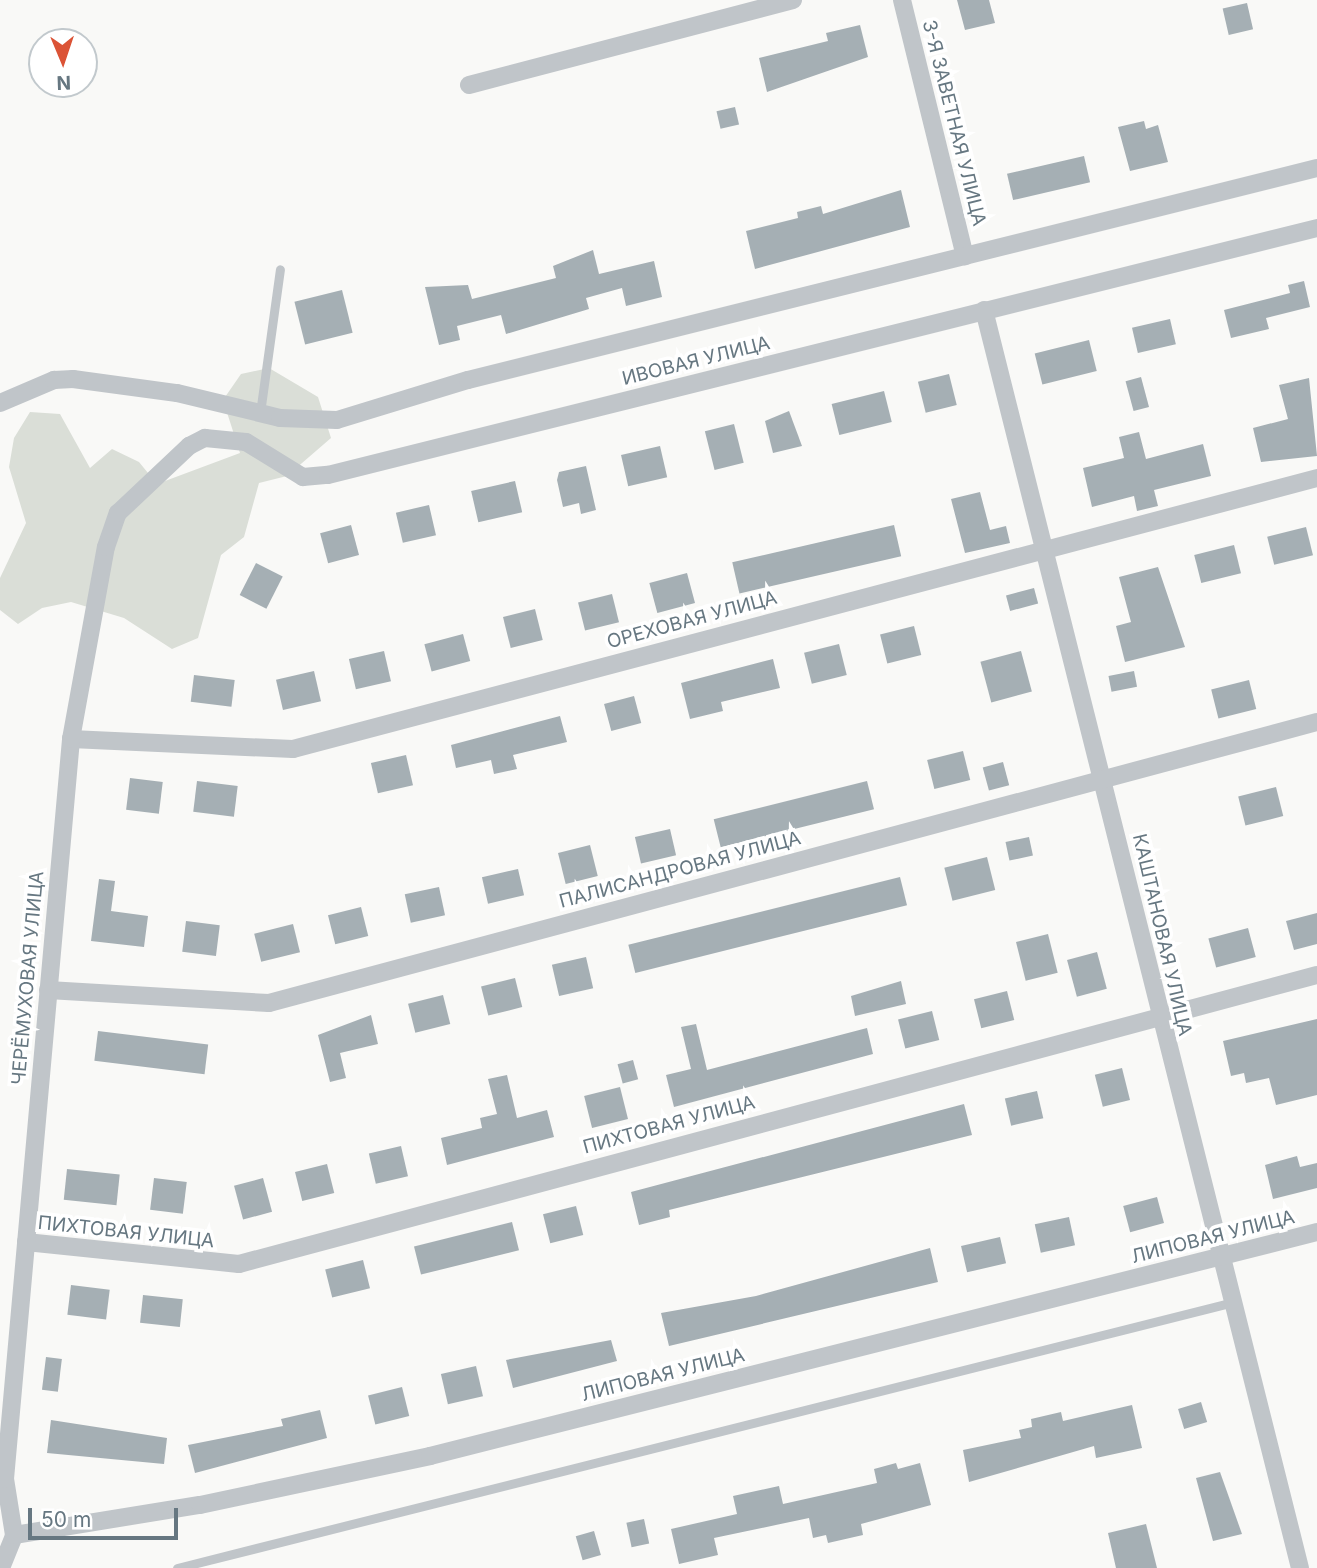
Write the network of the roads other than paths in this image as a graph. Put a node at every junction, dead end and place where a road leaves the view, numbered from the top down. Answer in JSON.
{"nodes":[{"id":1,"x":793,"y":0,"type":"edge"},
{"id":2,"x":902,"y":0,"type":"edge"},
{"id":3,"x":469,"y":85,"type":"dead end"},
{"id":4,"x":1317,"y":168,"type":"edge"},
{"id":5,"x":1317,"y":228,"type":"edge"},
{"id":6,"x":965,"y":256,"type":"junction"},
{"id":7,"x":280,"y":269,"type":"dead end"},
{"id":8,"x":984,"y":310,"type":"junction"},
{"id":9,"x":0,"y":403,"type":"edge"},
{"id":10,"x":260,"y":413,"type":"junction"},
{"id":11,"x":1317,"y":478,"type":"edge"},
{"id":12,"x":118,"y":513,"type":"joint"},
{"id":13,"x":1047,"y":546,"type":"junction"},
{"id":14,"x":1317,"y":722,"type":"edge"},
{"id":15,"x":71,"y":739,"type":"junction"},
{"id":16,"x":1103,"y":776,"type":"junction"},
{"id":17,"x":1317,"y":975,"type":"edge"},
{"id":18,"x":48,"y":990,"type":"junction"},
{"id":19,"x":1158,"y":1014,"type":"junction"},
{"id":20,"x":1317,"y":1232,"type":"edge"},
{"id":21,"x":26,"y":1242,"type":"junction"},
{"id":22,"x":1220,"y":1256,"type":"junction"},
{"id":23,"x":1235,"y":1301,"type":"junction"},
{"id":24,"x":14,"y":1535,"type":"junction"},
{"id":25,"x":1,"y":1568,"type":"edge"},
{"id":26,"x":177,"y":1568,"type":"edge"},
{"id":27,"x":1300,"y":1568,"type":"edge"}],
"edges":[{"from":1,"to":3,"type":"street"},
{"from":2,"to":6,"type":"street","name":"3-Я ЗАВЕТНАЯ УЛИЦА"},
{"from":4,"to":6,"type":"street","name":"ИВОВАЯ УЛИЦА"},
{"from":5,"to":8,"type":"street","name":"ИВОВАЯ УЛИЦА"},
{"from":6,"to":10,"type":"street","name":"ИВОВАЯ УЛИЦА"},
{"from":7,"to":10,"type":"lane"},
{"from":8,"to":12,"type":"street","name":"ИВОВАЯ УЛИЦА"},
{"from":8,"to":13,"type":"street","name":"КАШТАНОВАЯ УЛИЦА"},
{"from":9,"to":10,"type":"street"},
{"from":11,"to":13,"type":"street","name":"ОРЕХОВАЯ УЛИЦА"},
{"from":12,"to":15,"type":"street","name":"ЧЕРЁМУХОВАЯ УЛИЦА"},
{"from":13,"to":15,"type":"street","name":"ОРЕХОВАЯ УЛИЦА"},
{"from":13,"to":16,"type":"street","name":"КАШТАНОВАЯ УЛИЦА"},
{"from":14,"to":16,"type":"street","name":"ПАЛИСАНДРОВАЯ УЛИЦА"},
{"from":15,"to":18,"type":"street","name":"ЧЕРЁМУХОВАЯ УЛИЦА"},
{"from":16,"to":18,"type":"street","name":"ПАЛИСАНДРОВАЯ УЛИЦА"},
{"from":16,"to":19,"type":"street","name":"КАШТАНОВАЯ УЛИЦА"},
{"from":17,"to":19,"type":"street","name":"ПИХТОВАЯ УЛИЦА"},
{"from":18,"to":21,"type":"street","name":"ЧЕРЁМУХОВАЯ УЛИЦА"},
{"from":19,"to":21,"type":"street","name":"ПИХТОВАЯ УЛИЦА"},
{"from":19,"to":22,"type":"street","name":"КАШТАНОВАЯ УЛИЦА"},
{"from":20,"to":22,"type":"street","name":"ЛИПОВАЯ УЛИЦА"},
{"from":21,"to":24,"type":"street","name":"ЧЕРЁМУХОВАЯ УЛИЦА"},
{"from":22,"to":23,"type":"street","name":"КАШТАНОВАЯ УЛИЦА"},
{"from":22,"to":24,"type":"street","name":"ЛИПОВАЯ УЛИЦА"},
{"from":23,"to":26,"type":"lane"},
{"from":23,"to":27,"type":"street","name":"КАШТАНОВАЯ УЛИЦА"},
{"from":24,"to":25,"type":"street"}]}
